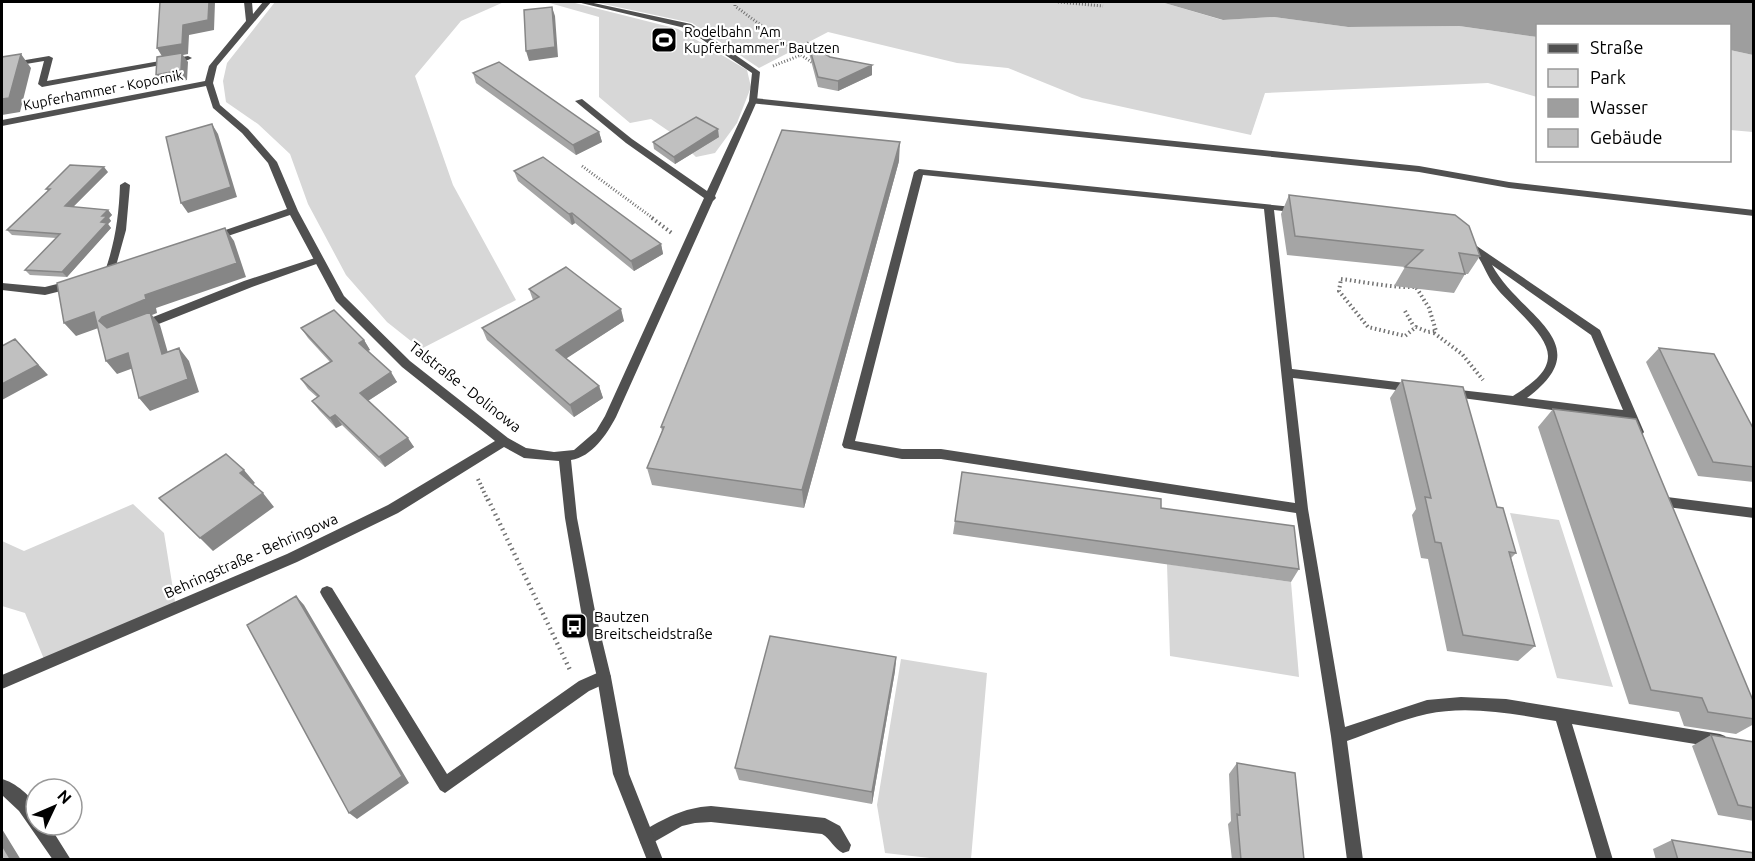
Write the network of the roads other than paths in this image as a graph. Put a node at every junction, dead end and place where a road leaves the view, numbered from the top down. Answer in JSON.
{"nodes":[{"id":1,"x":248,"y":2,"type":"edge"},
{"id":2,"x":267,"y":2,"type":"edge"},
{"id":3,"x":581,"y":2,"type":"edge"},
{"id":4,"x":250,"y":21,"type":"junction"},
{"id":5,"x":188,"y":58,"type":"dead end"},
{"id":6,"x":2,"y":66,"type":"edge"},
{"id":7,"x":209,"y":83,"type":"junction"},
{"id":8,"x":579,"y":101,"type":"dead end"},
{"id":9,"x":753,"y":101,"type":"junction"},
{"id":10,"x":2,"y":123,"type":"edge"},
{"id":11,"x":125,"y":185,"type":"dead end"},
{"id":12,"x":711,"y":198,"type":"junction"},
{"id":13,"x":1269,"y":206,"type":"junction"},
{"id":14,"x":293,"y":211,"type":"junction"},
{"id":15,"x":1316,"y":211,"type":"edge"},
{"id":16,"x":1754,"y":213,"type":"edge"},
{"id":17,"x":1452,"y":232,"type":"edge"},
{"id":18,"x":206,"y":240,"type":"edge"},
{"id":19,"x":1479,"y":250,"type":"junction"},
{"id":20,"x":318,"y":260,"type":"junction"},
{"id":21,"x":2,"y":287,"type":"edge"},
{"id":22,"x":129,"y":331,"type":"edge"},
{"id":23,"x":1289,"y":373,"type":"junction"},
{"id":24,"x":1515,"y":401,"type":"junction"},
{"id":25,"x":1631,"y":416,"type":"junction"},
{"id":26,"x":504,"y":441,"type":"junction"},
{"id":27,"x":1645,"y":448,"type":"edge"},
{"id":28,"x":565,"y":458,"type":"junction"},
{"id":29,"x":1667,"y":502,"type":"edge"},
{"id":30,"x":1302,"y":509,"type":"junction"},
{"id":31,"x":1754,"y":513,"type":"edge"},
{"id":32,"x":327,"y":592,"type":"dead end"},
{"id":33,"x":604,"y":677,"type":"junction"},
{"id":34,"x":2,"y":682,"type":"edge"},
{"id":35,"x":1562,"y":717,"type":"junction"},
{"id":36,"x":1339,"y":736,"type":"junction"},
{"id":37,"x":1731,"y":743,"type":"edge"},
{"id":38,"x":2,"y":787,"type":"edge"},
{"id":39,"x":24,"y":804,"type":"edge"},
{"id":40,"x":47,"y":837,"type":"edge"},
{"id":41,"x":646,"y":838,"type":"junction"},
{"id":42,"x":843,"y":845,"type":"dead end"},
{"id":43,"x":63,"y":860,"type":"edge"},
{"id":44,"x":655,"y":860,"type":"edge"},
{"id":45,"x":1355,"y":860,"type":"edge"},
{"id":46,"x":1605,"y":860,"type":"edge"}],
"edges":[{"from":1,"to":4,"type":"street"},
{"from":2,"to":4,"type":"street"},
{"from":3,"to":9,"type":"street"},
{"from":4,"to":7,"type":"street"},
{"from":5,"to":6,"type":"street"},
{"from":7,"to":10,"type":"street","name":"Kupferhammer - Kopornik"},
{"from":7,"to":14,"type":"street","name":"Talstraße - Dolinowa"},
{"from":8,"to":12,"type":"street"},
{"from":9,"to":12,"type":"street"},
{"from":9,"to":16,"type":"street"},
{"from":11,"to":21,"type":"street"},
{"from":12,"to":28,"type":"street"},
{"from":13,"to":15,"type":"street"},
{"from":13,"to":23,"type":"street"},
{"from":13,"to":30,"type":"street"},
{"from":14,"to":18,"type":"street"},
{"from":14,"to":20,"type":"street","name":"Talstraße - Dolinowa"},
{"from":17,"to":19,"type":"street"},
{"from":19,"to":24,"type":"street"},
{"from":19,"to":25,"type":"street"},
{"from":20,"to":22,"type":"street"},
{"from":20,"to":26,"type":"street","name":"Talstraße - Dolinowa"},
{"from":23,"to":24,"type":"street"},
{"from":23,"to":30,"type":"street"},
{"from":24,"to":25,"type":"street"},
{"from":25,"to":27,"type":"street"},
{"from":26,"to":28,"type":"street","name":"Talstraße - Dolinowa"},
{"from":26,"to":34,"type":"street","name":"Behringstraße - Behringowa"},
{"from":28,"to":33,"type":"street"},
{"from":29,"to":31,"type":"street"},
{"from":30,"to":36,"type":"street"},
{"from":32,"to":33,"type":"street"},
{"from":33,"to":41,"type":"street"},
{"from":35,"to":36,"type":"street"},
{"from":35,"to":37,"type":"street"},
{"from":35,"to":46,"type":"street"},
{"from":36,"to":45,"type":"street"},
{"from":38,"to":39,"type":"street"},
{"from":40,"to":43,"type":"street"},
{"from":41,"to":42,"type":"street"},
{"from":41,"to":44,"type":"street"}]}
